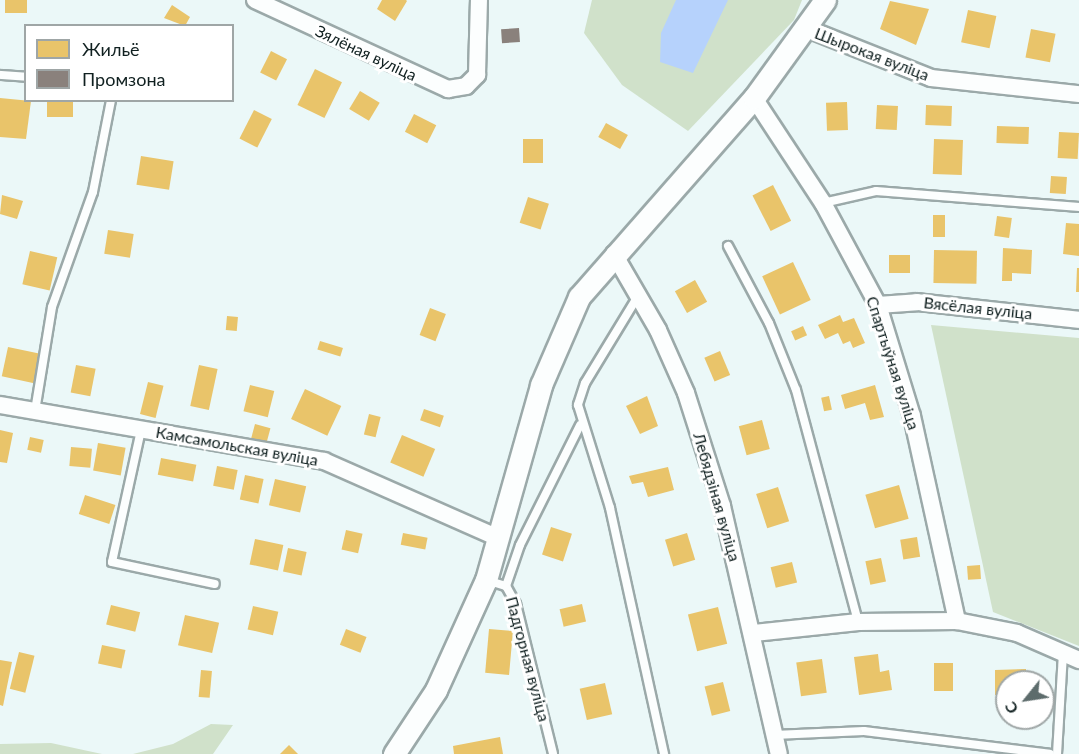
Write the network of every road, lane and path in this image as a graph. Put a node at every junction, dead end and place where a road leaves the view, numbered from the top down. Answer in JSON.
{"nodes":[{"id":1,"x":255,"y":0,"type":"edge"},
{"id":2,"x":479,"y":0,"type":"edge"},
{"id":3,"x":825,"y":0,"type":"edge"},
{"id":4,"x":808,"y":29,"type":"junction"},
{"id":5,"x":0,"y":75,"type":"edge"},
{"id":6,"x":24,"y":77,"type":"edge"},
{"id":7,"x":1079,"y":94,"type":"edge"},
{"id":8,"x":754,"y":98,"type":"junction"},
{"id":9,"x":111,"y":102,"type":"edge"},
{"id":10,"x":824,"y":202,"type":"junction"},
{"id":11,"x":1079,"y":207,"type":"edge"},
{"id":12,"x":728,"y":246,"type":"dead end"},
{"id":13,"x":614,"y":254,"type":"junction"},
{"id":14,"x":638,"y":296,"type":"junction"},
{"id":15,"x":878,"y":305,"type":"junction"},
{"id":16,"x":1079,"y":320,"type":"edge"},
{"id":17,"x":0,"y":405,"type":"edge"},
{"id":18,"x":35,"y":411,"type":"junction"},
{"id":19,"x":580,"y":425,"type":"junction"},
{"id":20,"x":141,"y":430,"type":"junction"},
{"id":21,"x":495,"y":537,"type":"junction"},
{"id":22,"x":486,"y":580,"type":"junction"},
{"id":23,"x":215,"y":584,"type":"dead end"},
{"id":24,"x":507,"y":586,"type":"junction"},
{"id":25,"x":957,"y":621,"type":"junction"},
{"id":26,"x":858,"y":622,"type":"junction"},
{"id":27,"x":754,"y":633,"type":"junction"},
{"id":28,"x":1063,"y":653,"type":"junction"},
{"id":29,"x":1079,"y":660,"type":"edge"},
{"id":30,"x":774,"y":735,"type":"junction"},
{"id":31,"x":394,"y":754,"type":"edge"},
{"id":32,"x":553,"y":754,"type":"edge"},
{"id":33,"x":664,"y":754,"type":"edge"},
{"id":34,"x":779,"y":754,"type":"edge"},
{"id":35,"x":1050,"y":754,"type":"edge"},
{"id":36,"x":1057,"y":754,"type":"edge"}],
"edges":[{"from":1,"to":2,"type":"street","name":"Зялёная вуліца"},
{"from":3,"to":4,"type":"street"},
{"from":4,"to":7,"type":"street","name":"Шырокая вуліца"},
{"from":4,"to":8,"type":"street"},
{"from":5,"to":6,"type":"lane"},
{"from":8,"to":10,"type":"street","name":"Спартыўная вуліца"},
{"from":8,"to":13,"type":"street"},
{"from":9,"to":18,"type":"lane"},
{"from":10,"to":11,"type":"lane"},
{"from":10,"to":15,"type":"street","name":"Спартыўная вуліца"},
{"from":12,"to":26,"type":"lane"},
{"from":13,"to":14,"type":"street","name":"Лебядзіная вуліца"},
{"from":13,"to":21,"type":"street"},
{"from":14,"to":19,"type":"lane"},
{"from":14,"to":27,"type":"street","name":"Лебядзіная вуліца"},
{"from":15,"to":16,"type":"street","name":"Вясёлая вуліца"},
{"from":15,"to":25,"type":"street","name":"Спартыўная вуліца"},
{"from":17,"to":18,"type":"street","name":"Камсамольская вуліца"},
{"from":18,"to":20,"type":"street","name":"Камсамольская вуліца"},
{"from":19,"to":24,"type":"lane"},
{"from":19,"to":33,"type":"lane"},
{"from":20,"to":21,"type":"street","name":"Камсамольская вуліца"},
{"from":20,"to":23,"type":"lane"},
{"from":21,"to":22,"type":"street"},
{"from":22,"to":24,"type":"lane","name":"Падгорная вуліца"},
{"from":22,"to":31,"type":"street"},
{"from":24,"to":32,"type":"lane","name":"Падгорная вуліца"},
{"from":25,"to":26,"type":"street"},
{"from":25,"to":28,"type":"street"},
{"from":26,"to":27,"type":"street"},
{"from":27,"to":30,"type":"street","name":"Лебядзіная вуліца"},
{"from":28,"to":29,"type":"street"},
{"from":28,"to":36,"type":"lane"},
{"from":30,"to":34,"type":"street","name":"Лебядзіная вуліца"},
{"from":30,"to":35,"type":"lane"}]}
